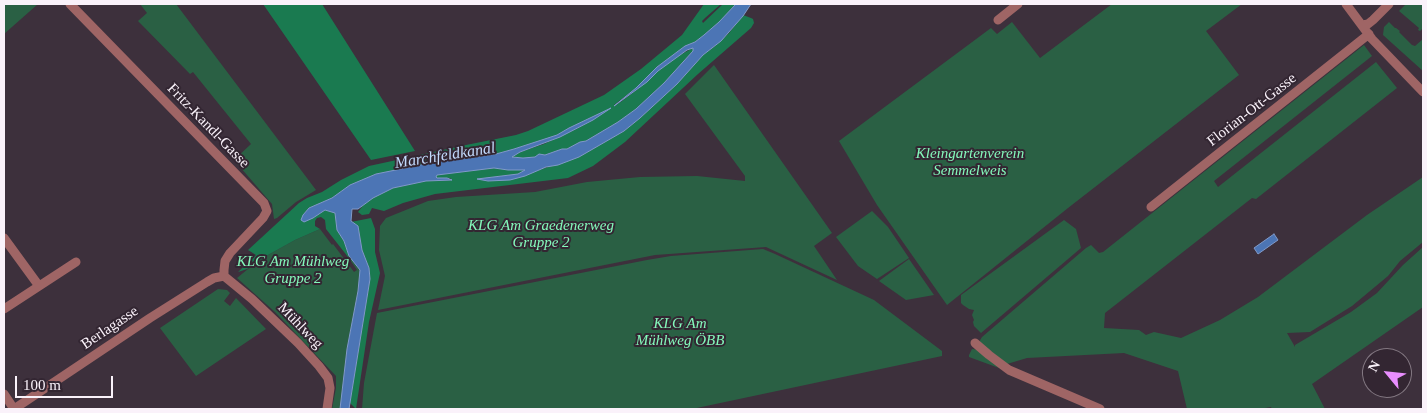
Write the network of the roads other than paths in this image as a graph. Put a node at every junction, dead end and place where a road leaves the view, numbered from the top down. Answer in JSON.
{"nodes":[{"id":1,"x":70,"y":4,"type":"edge"},
{"id":2,"x":1018,"y":4,"type":"edge"},
{"id":3,"x":1346,"y":4,"type":"edge"},
{"id":4,"x":1389,"y":4,"type":"edge"},
{"id":5,"x":998,"y":20,"type":"dead end"},
{"id":6,"x":1363,"y":25,"type":"junction"},
{"id":7,"x":1369,"y":34,"type":"junction"},
{"id":8,"x":1423,"y":92,"type":"edge"},
{"id":9,"x":1151,"y":207,"type":"dead end"},
{"id":10,"x":4,"y":238,"type":"edge"},
{"id":11,"x":76,"y":262,"type":"dead end"},
{"id":12,"x":224,"y":276,"type":"junction"},
{"id":13,"x":39,"y":286,"type":"junction"},
{"id":14,"x":4,"y":310,"type":"edge"},
{"id":15,"x":975,"y":343,"type":"dead end"},
{"id":16,"x":4,"y":394,"type":"edge"},
{"id":17,"x":14,"y":409,"type":"edge"},
{"id":18,"x":327,"y":409,"type":"edge"},
{"id":19,"x":1100,"y":409,"type":"edge"}],
"edges":[{"from":1,"to":12,"type":"street","name":"Fritz-Kandl-Gasse"},
{"from":2,"to":5,"type":"street"},
{"from":3,"to":6,"type":"street"},
{"from":4,"to":6,"type":"street"},
{"from":6,"to":7,"type":"street"},
{"from":7,"to":8,"type":"street"},
{"from":7,"to":9,"type":"street","name":"Florian-Ott-Gasse"},
{"from":10,"to":13,"type":"street"},
{"from":11,"to":13,"type":"street"},
{"from":12,"to":17,"type":"street","name":"Berlagasse"},
{"from":12,"to":18,"type":"street","name":"Mühlweg"},
{"from":13,"to":14,"type":"street"},
{"from":15,"to":19,"type":"street"},
{"from":16,"to":17,"type":"street"}]}
